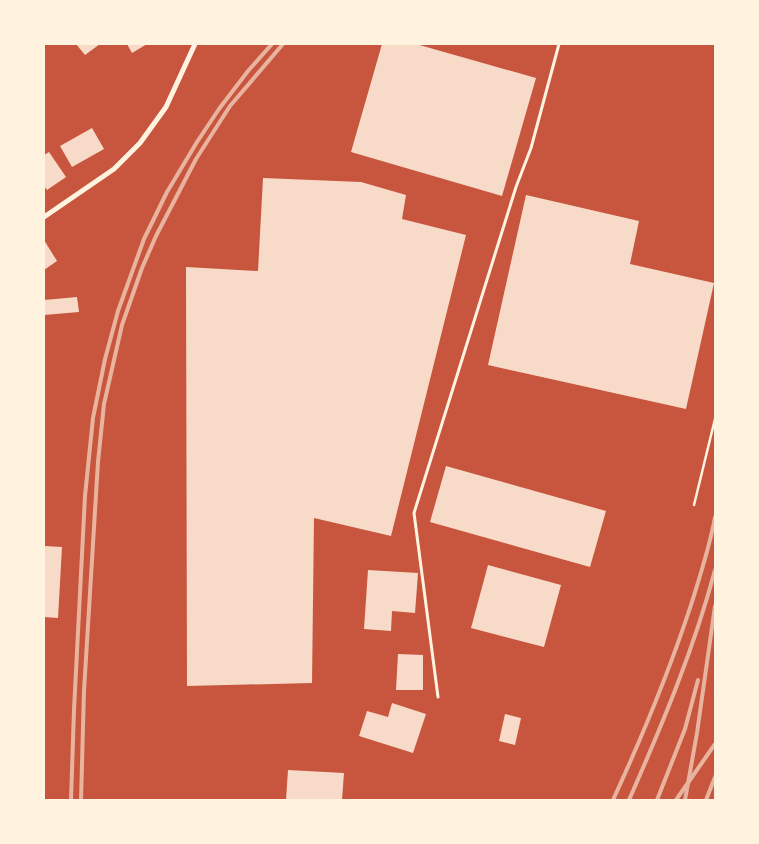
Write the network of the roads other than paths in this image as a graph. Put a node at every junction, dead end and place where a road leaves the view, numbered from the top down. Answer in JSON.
{"nodes":[{"id":1,"x":195,"y":44,"type":"edge"},
{"id":2,"x":559,"y":44,"type":"edge"},
{"id":3,"x":44,"y":217,"type":"edge"},
{"id":4,"x":438,"y":697,"type":"dead end"}],
"edges":[{"from":1,"to":3,"type":"street"},
{"from":2,"to":4,"type":"lane"}]}
